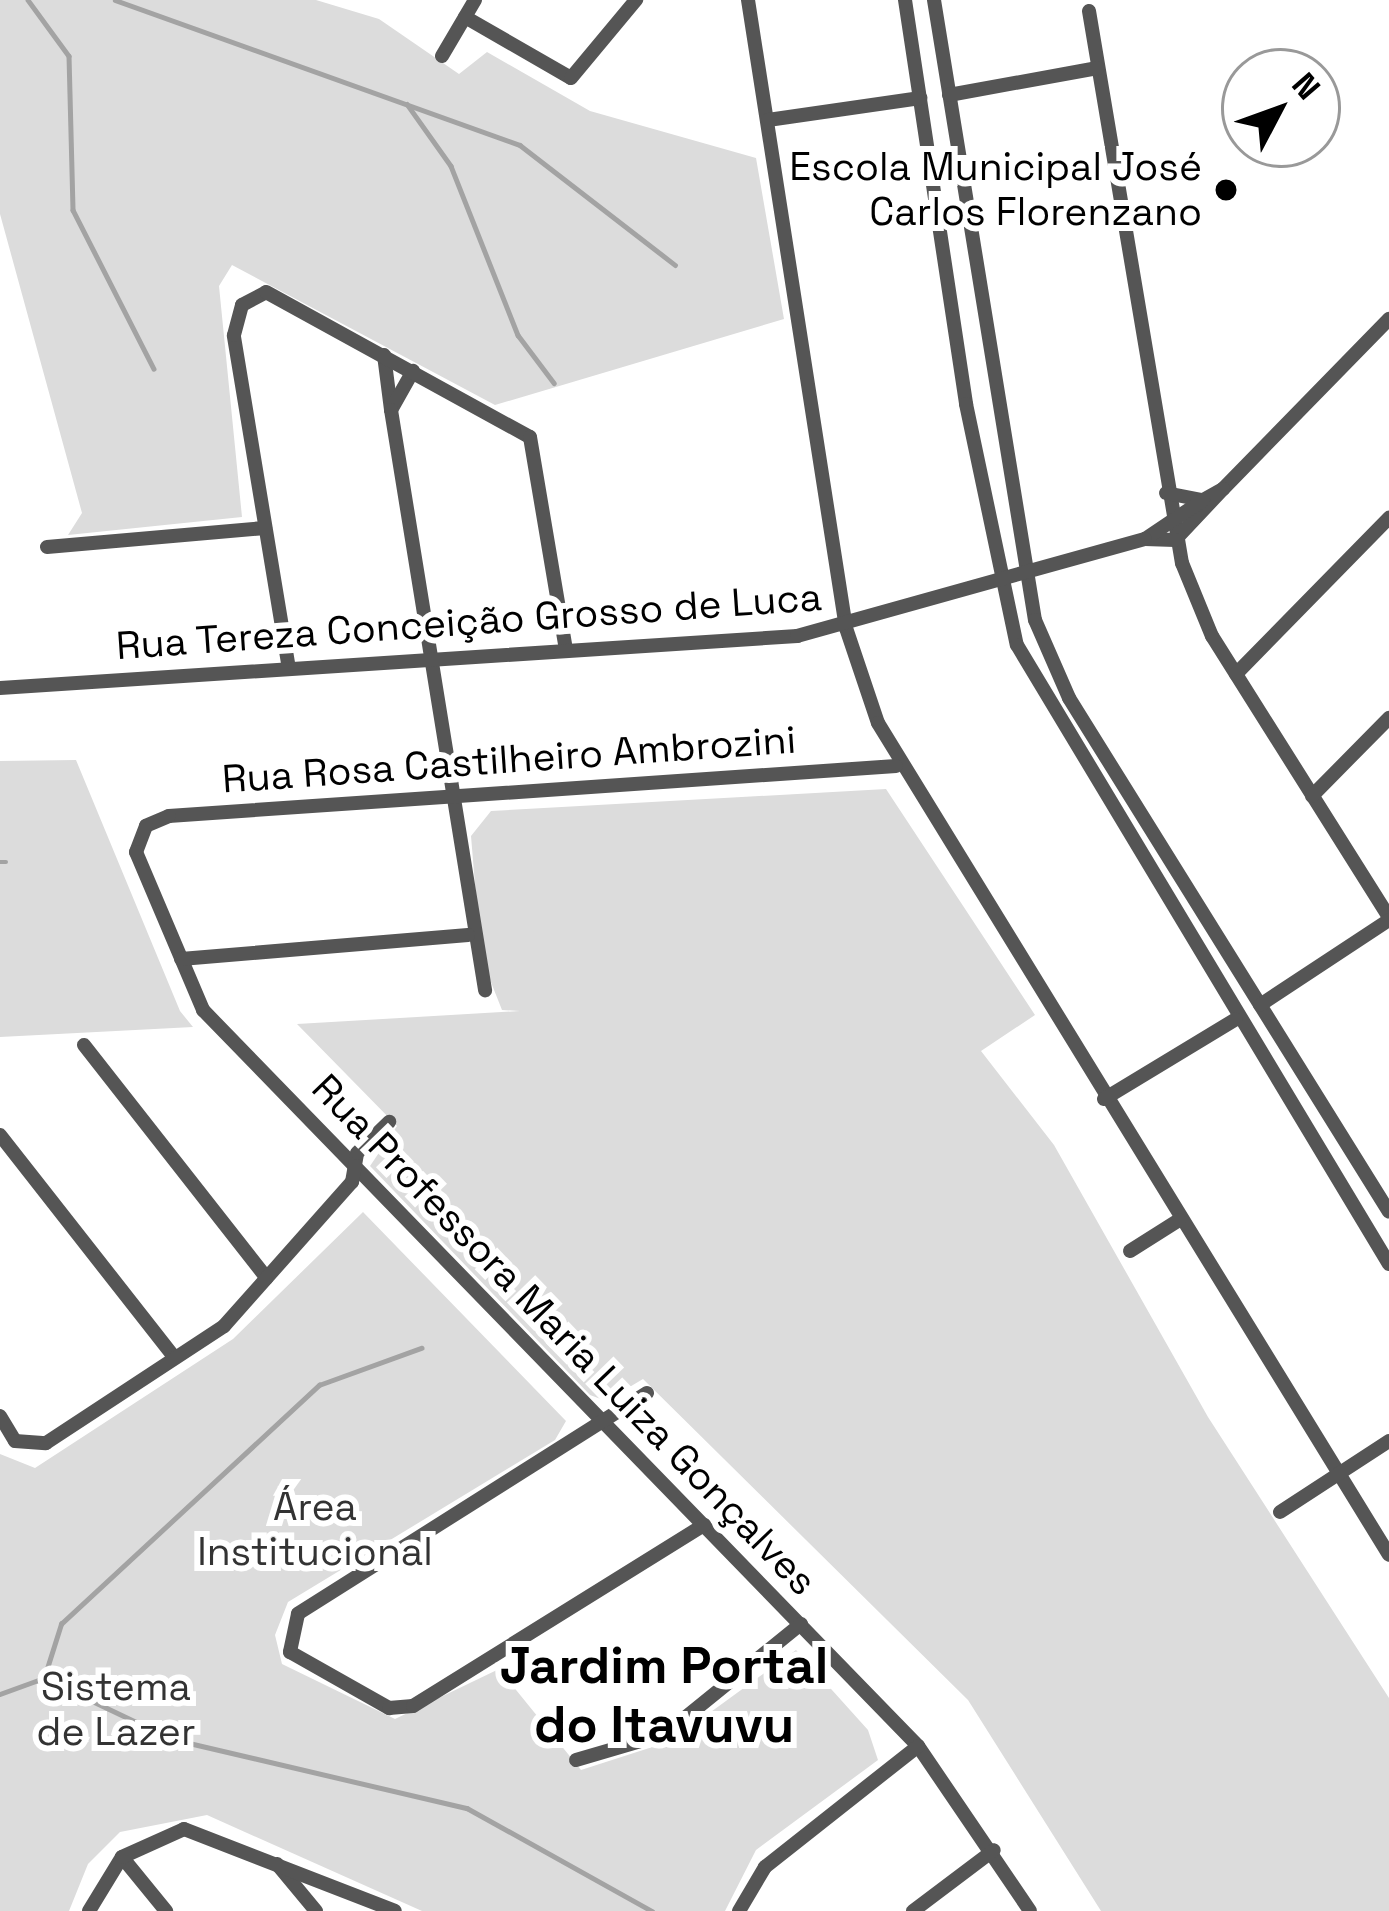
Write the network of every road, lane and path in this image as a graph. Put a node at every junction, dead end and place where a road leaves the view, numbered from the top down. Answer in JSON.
{"nodes":[{"id":1,"x":475,"y":0,"type":"edge"},
{"id":2,"x":636,"y":0,"type":"edge"},
{"id":3,"x":748,"y":0,"type":"edge"},
{"id":4,"x":905,"y":0,"type":"edge"},
{"id":5,"x":934,"y":0,"type":"edge"},
{"id":6,"x":1089,"y":11,"type":"dead end"},
{"id":7,"x":465,"y":17,"type":"junction"},
{"id":8,"x":442,"y":56,"type":"dead end"},
{"id":9,"x":1098,"y":68,"type":"junction"},
{"id":10,"x":949,"y":94,"type":"junction"},
{"id":11,"x":920,"y":98,"type":"junction"},
{"id":12,"x":768,"y":120,"type":"junction"},
{"id":13,"x":1389,"y":319,"type":"edge"},
{"id":14,"x":384,"y":356,"type":"junction"},
{"id":15,"x":413,"y":371,"type":"junction"},
{"id":16,"x":391,"y":410,"type":"junction"},
{"id":17,"x":1223,"y":489,"type":"junction"},
{"id":18,"x":1166,"y":493,"type":"junction"},
{"id":19,"x":1203,"y":500,"type":"junction"},
{"id":20,"x":1389,"y":518,"type":"edge"},
{"id":21,"x":1170,"y":519,"type":"junction"},
{"id":22,"x":265,"y":528,"type":"junction"},
{"id":23,"x":1145,"y":539,"type":"junction"},
{"id":24,"x":1175,"y":540,"type":"junction"},
{"id":25,"x":47,"y":547,"type":"dead end"},
{"id":26,"x":1023,"y":575,"type":"junction"},
{"id":27,"x":997,"y":582,"type":"junction"},
{"id":28,"x":846,"y":628,"type":"junction"},
{"id":29,"x":566,"y":650,"type":"junction"},
{"id":30,"x":427,"y":663,"type":"junction"},
{"id":31,"x":289,"y":669,"type":"junction"},
{"id":32,"x":1236,"y":674,"type":"junction"},
{"id":33,"x":0,"y":688,"type":"edge"},
{"id":34,"x":1389,"y":718,"type":"edge"},
{"id":35,"x":896,"y":766,"type":"junction"},
{"id":36,"x":1312,"y":796,"type":"junction"},
{"id":37,"x":450,"y":799,"type":"junction"},
{"id":38,"x":136,"y":840,"type":"joint"},
{"id":39,"x":1389,"y":919,"type":"edge"},
{"id":40,"x":468,"y":935,"type":"junction"},
{"id":41,"x":181,"y":958,"type":"junction"},
{"id":42,"x":485,"y":989,"type":"dead end"},
{"id":43,"x":1260,"y":1005,"type":"junction"},
{"id":44,"x":1236,"y":1018,"type":"junction"},
{"id":45,"x":84,"y":1045,"type":"dead end"},
{"id":46,"x":1104,"y":1099,"type":"junction"},
{"id":47,"x":389,"y":1122,"type":"dead end"},
{"id":48,"x":0,"y":1135,"type":"edge"},
{"id":49,"x":356,"y":1170,"type":"junction"},
{"id":50,"x":1389,"y":1212,"type":"edge"},
{"id":51,"x":1179,"y":1220,"type":"junction"},
{"id":52,"x":1130,"y":1251,"type":"dead end"},
{"id":53,"x":1389,"y":1264,"type":"edge"},
{"id":54,"x":267,"y":1278,"type":"junction"},
{"id":55,"x":172,"y":1354,"type":"junction"},
{"id":56,"x":647,"y":1393,"type":"dead end"},
{"id":57,"x":0,"y":1417,"type":"edge"},
{"id":58,"x":600,"y":1423,"type":"junction"},
{"id":59,"x":1389,"y":1441,"type":"edge"},
{"id":60,"x":1337,"y":1474,"type":"junction"},
{"id":61,"x":1280,"y":1512,"type":"dead end"},
{"id":62,"x":704,"y":1525,"type":"junction"},
{"id":63,"x":1389,"y":1555,"type":"edge"},
{"id":64,"x":801,"y":1624,"type":"junction"},
{"id":65,"x":918,"y":1746,"type":"junction"},
{"id":66,"x":576,"y":1760,"type":"dead end"},
{"id":67,"x":994,"y":1850,"type":"junction"},
{"id":68,"x":122,"y":1857,"type":"junction"},
{"id":69,"x":275,"y":1860,"type":"junction"},
{"id":70,"x":388,"y":1910,"type":"edge"},
{"id":71,"x":89,"y":1911,"type":"edge"},
{"id":72,"x":166,"y":1911,"type":"edge"},
{"id":73,"x":316,"y":1911,"type":"edge"},
{"id":74,"x":739,"y":1911,"type":"edge"},
{"id":75,"x":913,"y":1911,"type":"edge"},
{"id":76,"x":1030,"y":1911,"type":"edge"}],
"edges":[{"from":1,"to":7,"type":"street"},
{"from":2,"to":7,"type":"street"},
{"from":3,"to":12,"type":"street"},
{"from":4,"to":11,"type":"street"},
{"from":5,"to":10,"type":"street"},
{"from":6,"to":9,"type":"street"},
{"from":7,"to":8,"type":"street"},
{"from":9,"to":10,"type":"street"},
{"from":9,"to":18,"type":"street"},
{"from":10,"to":26,"type":"street"},
{"from":11,"to":12,"type":"street"},
{"from":11,"to":27,"type":"street"},
{"from":12,"to":28,"type":"street"},
{"from":13,"to":17,"type":"street","name":"Rua Tereza Conceição Grosso de Luca"},
{"from":14,"to":15,"type":"street"},
{"from":14,"to":16,"type":"street"},
{"from":14,"to":22,"type":"street"},
{"from":15,"to":16,"type":"street"},
{"from":15,"to":29,"type":"street"},
{"from":16,"to":30,"type":"street"},
{"from":17,"to":19,"type":"street","name":"Rua Tereza Conceição Grosso de Luca"},
{"from":17,"to":24,"type":"street","name":"Rua Tereza Conceição Grosso de Luca"},
{"from":18,"to":19,"type":"street"},
{"from":18,"to":21,"type":"street"},
{"from":19,"to":21,"type":"street","name":"Rua Tereza Conceição Grosso de Luca"},
{"from":20,"to":32,"type":"street"},
{"from":21,"to":23,"type":"street","name":"Rua Tereza Conceição Grosso de Luca"},
{"from":21,"to":24,"type":"street"},
{"from":22,"to":25,"type":"street"},
{"from":22,"to":31,"type":"street"},
{"from":23,"to":24,"type":"street","name":"Rua Tereza Conceição Grosso de Luca"},
{"from":23,"to":26,"type":"street","name":"Rua Tereza Conceição Grosso de Luca"},
{"from":24,"to":32,"type":"street"},
{"from":26,"to":27,"type":"street","name":"Rua Tereza Conceição Grosso de Luca"},
{"from":26,"to":43,"type":"street"},
{"from":27,"to":28,"type":"street","name":"Rua Tereza Conceição Grosso de Luca"},
{"from":27,"to":44,"type":"street"},
{"from":28,"to":29,"type":"street","name":"Rua Tereza Conceição Grosso de Luca"},
{"from":28,"to":35,"type":"street"},
{"from":29,"to":30,"type":"street","name":"Rua Tereza Conceição Grosso de Luca"},
{"from":30,"to":31,"type":"street","name":"Rua Tereza Conceição Grosso de Luca"},
{"from":30,"to":37,"type":"street"},
{"from":31,"to":33,"type":"street","name":"Rua Tereza Conceição Grosso de Luca"},
{"from":32,"to":36,"type":"street"},
{"from":34,"to":36,"type":"street"},
{"from":35,"to":37,"type":"street","name":"Rua Rosa Castilheiro Ambrozini"},
{"from":35,"to":46,"type":"street"},
{"from":36,"to":39,"type":"street"},
{"from":37,"to":38,"type":"street","name":"Rua Rosa Castilheiro Ambrozini"},
{"from":37,"to":40,"type":"street"},
{"from":38,"to":41,"type":"street","name":"Rua Professora Maria Luiza Gonçalves"},
{"from":39,"to":43,"type":"street"},
{"from":40,"to":41,"type":"street"},
{"from":40,"to":42,"type":"street"},
{"from":41,"to":49,"type":"street","name":"Rua Professora Maria Luiza Gonçalves"},
{"from":43,"to":50,"type":"street"},
{"from":44,"to":46,"type":"street"},
{"from":44,"to":53,"type":"street"},
{"from":45,"to":54,"type":"street"},
{"from":46,"to":51,"type":"street"},
{"from":47,"to":49,"type":"street"},
{"from":48,"to":55,"type":"street"},
{"from":49,"to":54,"type":"street"},
{"from":49,"to":58,"type":"street","name":"Rua Professora Maria Luiza Gonçalves"},
{"from":51,"to":52,"type":"street"},
{"from":51,"to":60,"type":"street"},
{"from":54,"to":55,"type":"street"},
{"from":55,"to":57,"type":"street"},
{"from":56,"to":58,"type":"street"},
{"from":58,"to":62,"type":"street","name":"Rua Professora Maria Luiza Gonçalves"},
{"from":58,"to":62,"type":"street"},
{"from":59,"to":60,"type":"street"},
{"from":60,"to":61,"type":"street"},
{"from":60,"to":63,"type":"street"},
{"from":62,"to":64,"type":"street","name":"Rua Professora Maria Luiza Gonçalves"},
{"from":64,"to":65,"type":"street","name":"Rua Professora Maria Luiza Gonçalves"},
{"from":64,"to":66,"type":"street"},
{"from":65,"to":67,"type":"street","name":"Rua Professora Maria Luiza Gonçalves"},
{"from":65,"to":74,"type":"street"},
{"from":67,"to":75,"type":"street"},
{"from":67,"to":76,"type":"street","name":"Rua Professora Maria Luiza Gonçalves"},
{"from":68,"to":69,"type":"street"},
{"from":68,"to":71,"type":"street"},
{"from":68,"to":72,"type":"street"},
{"from":69,"to":70,"type":"street"},
{"from":69,"to":73,"type":"street"}]}
